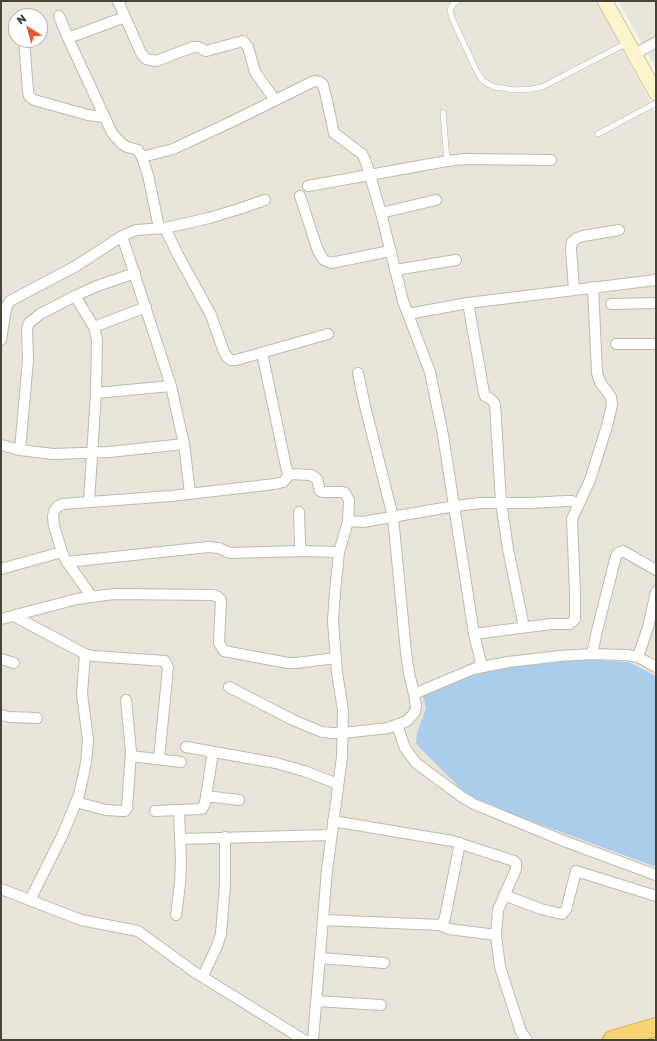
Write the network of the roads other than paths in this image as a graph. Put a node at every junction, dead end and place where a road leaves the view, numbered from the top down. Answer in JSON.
{"nodes":[{"id":1,"x":118,"y":1,"type":"edge"},
{"id":2,"x":457,"y":1,"type":"edge"},
{"id":3,"x":604,"y":1,"type":"edge"},
{"id":4,"x":59,"y":16,"type":"dead end"},
{"id":5,"x":125,"y":17,"type":"junction"},
{"id":6,"x":68,"y":38,"type":"junction"},
{"id":7,"x":656,"y":42,"type":"edge"},
{"id":8,"x":25,"y":48,"type":"edge"},
{"id":9,"x":632,"y":48,"type":"junction"},
{"id":10,"x":656,"y":93,"type":"edge"},
{"id":11,"x":275,"y":100,"type":"junction"},
{"id":12,"x":656,"y":103,"type":"edge"},
{"id":13,"x":443,"y":112,"type":"dead end"},
{"id":14,"x":104,"y":117,"type":"junction"},
{"id":15,"x":598,"y":134,"type":"dead end"},
{"id":16,"x":142,"y":157,"type":"junction"},
{"id":17,"x":551,"y":160,"type":"dead end"},
{"id":18,"x":447,"y":161,"type":"junction"},
{"id":19,"x":370,"y":174,"type":"junction"},
{"id":20,"x":308,"y":186,"type":"dead end"},
{"id":21,"x":300,"y":196,"type":"dead end"},
{"id":22,"x":265,"y":200,"type":"dead end"},
{"id":23,"x":436,"y":200,"type":"dead end"},
{"id":24,"x":381,"y":212,"type":"junction"},
{"id":25,"x":162,"y":228,"type":"junction"},
{"id":26,"x":619,"y":230,"type":"dead end"},
{"id":27,"x":122,"y":236,"type":"junction"},
{"id":28,"x":390,"y":251,"type":"junction"},
{"id":29,"x":456,"y":260,"type":"dead end"},
{"id":30,"x":395,"y":270,"type":"junction"},
{"id":31,"x":135,"y":273,"type":"junction"},
{"id":32,"x":656,"y":280,"type":"edge"},
{"id":33,"x":593,"y":287,"type":"junction"},
{"id":34,"x":574,"y":289,"type":"junction"},
{"id":35,"x":75,"y":296,"type":"junction"},
{"id":36,"x":468,"y":303,"type":"junction"},
{"id":37,"x":656,"y":303,"type":"edge"},
{"id":38,"x":611,"y":304,"type":"dead end"},
{"id":39,"x":146,"y":307,"type":"junction"},
{"id":40,"x":408,"y":314,"type":"junction"},
{"id":41,"x":94,"y":327,"type":"junction"},
{"id":42,"x":328,"y":334,"type":"dead end"},
{"id":43,"x":1,"y":340,"type":"edge"},
{"id":44,"x":616,"y":344,"type":"dead end"},
{"id":45,"x":656,"y":344,"type":"edge"},
{"id":46,"x":262,"y":353,"type":"junction"},
{"id":47,"x":358,"y":373,"type":"dead end"},
{"id":48,"x":170,"y":386,"type":"junction"},
{"id":49,"x":96,"y":393,"type":"junction"},
{"id":50,"x":184,"y":444,"type":"junction"},
{"id":51,"x":1,"y":445,"type":"edge"},
{"id":52,"x":20,"y":450,"type":"junction"},
{"id":53,"x":93,"y":453,"type":"junction"},
{"id":54,"x":290,"y":474,"type":"junction"},
{"id":55,"x":190,"y":493,"type":"junction"},
{"id":56,"x":89,"y":502,"type":"junction"},
{"id":57,"x":501,"y":502,"type":"junction"},
{"id":58,"x":578,"y":504,"type":"junction"},
{"id":59,"x":455,"y":506,"type":"junction"},
{"id":60,"x":299,"y":512,"type":"dead end"},
{"id":61,"x":393,"y":517,"type":"junction"},
{"id":62,"x":348,"y":521,"type":"junction"},
{"id":63,"x":302,"y":551,"type":"junction"},
{"id":64,"x":62,"y":552,"type":"junction"},
{"id":65,"x":339,"y":552,"type":"junction"},
{"id":66,"x":67,"y":562,"type":"junction"},
{"id":67,"x":1,"y":569,"type":"edge"},
{"id":68,"x":656,"y":570,"type":"edge"},
{"id":69,"x":656,"y":592,"type":"edge"},
{"id":70,"x":92,"y":597,"type":"junction"},
{"id":71,"x":14,"y":616,"type":"junction"},
{"id":72,"x":1,"y":619,"type":"edge"},
{"id":73,"x":524,"y":628,"type":"junction"},
{"id":74,"x":474,"y":634,"type":"junction"},
{"id":75,"x":84,"y":654,"type":"junction"},
{"id":76,"x":592,"y":654,"type":"junction"},
{"id":77,"x":638,"y":657,"type":"junction"},
{"id":78,"x":335,"y":658,"type":"junction"},
{"id":79,"x":1,"y":659,"type":"edge"},
{"id":80,"x":14,"y":663,"type":"dead end"},
{"id":81,"x":482,"y":667,"type":"junction"},
{"id":82,"x":656,"y":667,"type":"edge"},
{"id":83,"x":229,"y":687,"type":"dead end"},
{"id":84,"x":414,"y":694,"type":"junction"},
{"id":85,"x":126,"y":700,"type":"dead end"},
{"id":86,"x":1,"y":715,"type":"edge"},
{"id":87,"x":38,"y":718,"type":"dead end"},
{"id":88,"x":397,"y":725,"type":"junction"},
{"id":89,"x":343,"y":733,"type":"junction"},
{"id":90,"x":186,"y":748,"type":"dead end"},
{"id":91,"x":213,"y":752,"type":"junction"},
{"id":92,"x":131,"y":756,"type":"junction"},
{"id":93,"x":159,"y":759,"type":"junction"},
{"id":94,"x":181,"y":762,"type":"dead end"},
{"id":95,"x":338,"y":784,"type":"junction"},
{"id":96,"x":206,"y":796,"type":"junction"},
{"id":97,"x":239,"y":800,"type":"dead end"},
{"id":98,"x":76,"y":802,"type":"junction"},
{"id":99,"x":179,"y":811,"type":"junction"},
{"id":100,"x":155,"y":812,"type":"dead end"},
{"id":101,"x":333,"y":821,"type":"junction"},
{"id":102,"x":331,"y":835,"type":"junction"},
{"id":103,"x":225,"y":837,"type":"junction"},
{"id":104,"x":180,"y":839,"type":"junction"},
{"id":105,"x":460,"y":843,"type":"junction"},
{"id":106,"x":656,"y":875,"type":"edge"},
{"id":107,"x":1,"y":889,"type":"edge"},
{"id":108,"x":504,"y":895,"type":"junction"},
{"id":109,"x":656,"y":896,"type":"edge"},
{"id":110,"x":30,"y":900,"type":"junction"},
{"id":111,"x":176,"y":915,"type":"dead end"},
{"id":112,"x":323,"y":920,"type":"junction"},
{"id":113,"x":440,"y":925,"type":"junction"},
{"id":114,"x":496,"y":935,"type":"junction"},
{"id":115,"x":320,"y":958,"type":"junction"},
{"id":116,"x":384,"y":963,"type":"dead end"},
{"id":117,"x":203,"y":976,"type":"junction"},
{"id":118,"x":317,"y":1001,"type":"junction"},
{"id":119,"x":381,"y":1005,"type":"dead end"},
{"id":120,"x":656,"y":1027,"type":"edge"},
{"id":121,"x":656,"y":1038,"type":"edge"},
{"id":122,"x":304,"y":1040,"type":"edge"},
{"id":123,"x":313,"y":1040,"type":"edge"},
{"id":124,"x":527,"y":1040,"type":"edge"},
{"id":125,"x":612,"y":1040,"type":"edge"},
{"id":126,"x":648,"y":1040,"type":"edge"}],
"edges":[{"from":1,"to":5,"type":"street"},
{"from":2,"to":9,"type":"lane"},
{"from":3,"to":9,"type":"street"},
{"from":4,"to":6,"type":"street"},
{"from":5,"to":6,"type":"street"},
{"from":5,"to":11,"type":"street"},
{"from":6,"to":14,"type":"street"},
{"from":7,"to":9,"type":"street"},
{"from":8,"to":14,"type":"street"},
{"from":9,"to":10,"type":"street"},
{"from":11,"to":16,"type":"street"},
{"from":11,"to":19,"type":"street"},
{"from":12,"to":15,"type":"lane"},
{"from":13,"to":18,"type":"lane"},
{"from":14,"to":16,"type":"street"},
{"from":16,"to":25,"type":"street"},
{"from":17,"to":18,"type":"street"},
{"from":18,"to":19,"type":"street"},
{"from":19,"to":20,"type":"street"},
{"from":19,"to":24,"type":"street"},
{"from":21,"to":28,"type":"street"},
{"from":22,"to":25,"type":"street"},
{"from":23,"to":24,"type":"street"},
{"from":24,"to":28,"type":"street"},
{"from":25,"to":27,"type":"street"},
{"from":25,"to":46,"type":"street"},
{"from":26,"to":34,"type":"street"},
{"from":27,"to":31,"type":"street"},
{"from":27,"to":43,"type":"street"},
{"from":28,"to":30,"type":"street"},
{"from":29,"to":30,"type":"street"},
{"from":30,"to":40,"type":"street"},
{"from":31,"to":35,"type":"street"},
{"from":31,"to":39,"type":"street"},
{"from":32,"to":33,"type":"street"},
{"from":33,"to":34,"type":"street"},
{"from":33,"to":58,"type":"street"},
{"from":34,"to":36,"type":"street"},
{"from":35,"to":41,"type":"street"},
{"from":35,"to":52,"type":"street"},
{"from":36,"to":40,"type":"street"},
{"from":36,"to":57,"type":"street"},
{"from":37,"to":38,"type":"street"},
{"from":39,"to":41,"type":"street"},
{"from":39,"to":48,"type":"street"},
{"from":40,"to":59,"type":"street"},
{"from":41,"to":49,"type":"street"},
{"from":42,"to":46,"type":"street"},
{"from":44,"to":45,"type":"street"},
{"from":46,"to":54,"type":"street"},
{"from":47,"to":61,"type":"street"},
{"from":48,"to":49,"type":"street"},
{"from":48,"to":50,"type":"street"},
{"from":49,"to":53,"type":"street"},
{"from":50,"to":53,"type":"street"},
{"from":50,"to":55,"type":"street"},
{"from":51,"to":52,"type":"street"},
{"from":52,"to":53,"type":"street"},
{"from":53,"to":56,"type":"street"},
{"from":54,"to":55,"type":"street"},
{"from":54,"to":62,"type":"street"},
{"from":55,"to":56,"type":"street"},
{"from":56,"to":64,"type":"street"},
{"from":57,"to":58,"type":"street"},
{"from":57,"to":59,"type":"street"},
{"from":57,"to":73,"type":"street"},
{"from":58,"to":73,"type":"street"},
{"from":59,"to":61,"type":"street"},
{"from":59,"to":74,"type":"street"},
{"from":60,"to":63,"type":"street"},
{"from":61,"to":62,"type":"street"},
{"from":61,"to":84,"type":"street"},
{"from":62,"to":65,"type":"street"},
{"from":63,"to":65,"type":"street"},
{"from":63,"to":66,"type":"street"},
{"from":64,"to":66,"type":"street"},
{"from":64,"to":67,"type":"street"},
{"from":65,"to":78,"type":"street"},
{"from":66,"to":70,"type":"street"},
{"from":68,"to":76,"type":"street"},
{"from":69,"to":77,"type":"street"},
{"from":70,"to":71,"type":"street"},
{"from":70,"to":78,"type":"street"},
{"from":71,"to":72,"type":"street"},
{"from":71,"to":75,"type":"street"},
{"from":73,"to":74,"type":"street"},
{"from":74,"to":81,"type":"street"},
{"from":75,"to":93,"type":"street"},
{"from":75,"to":98,"type":"street"},
{"from":76,"to":77,"type":"street"},
{"from":76,"to":81,"type":"street"},
{"from":77,"to":82,"type":"street"},
{"from":78,"to":89,"type":"street"},
{"from":79,"to":80,"type":"street"},
{"from":81,"to":84,"type":"street"},
{"from":83,"to":89,"type":"street"},
{"from":84,"to":88,"type":"street"},
{"from":85,"to":92,"type":"street"},
{"from":86,"to":87,"type":"street"},
{"from":88,"to":89,"type":"street"},
{"from":88,"to":106,"type":"street"},
{"from":89,"to":95,"type":"street"},
{"from":90,"to":91,"type":"street"},
{"from":91,"to":95,"type":"street"},
{"from":91,"to":96,"type":"street"},
{"from":92,"to":93,"type":"street"},
{"from":92,"to":98,"type":"street"},
{"from":93,"to":94,"type":"street"},
{"from":95,"to":101,"type":"street"},
{"from":96,"to":97,"type":"street"},
{"from":96,"to":99,"type":"street"},
{"from":98,"to":110,"type":"street"},
{"from":99,"to":100,"type":"street"},
{"from":99,"to":104,"type":"street"},
{"from":101,"to":102,"type":"street"},
{"from":101,"to":105,"type":"street"},
{"from":102,"to":103,"type":"street"},
{"from":102,"to":112,"type":"street"},
{"from":103,"to":104,"type":"street"},
{"from":103,"to":117,"type":"street"},
{"from":104,"to":111,"type":"street"},
{"from":105,"to":108,"type":"street"},
{"from":105,"to":113,"type":"street"},
{"from":107,"to":110,"type":"street"},
{"from":108,"to":109,"type":"street"},
{"from":108,"to":114,"type":"street"},
{"from":110,"to":117,"type":"street"},
{"from":112,"to":113,"type":"street"},
{"from":112,"to":115,"type":"street"},
{"from":113,"to":114,"type":"street"},
{"from":114,"to":124,"type":"street"},
{"from":115,"to":116,"type":"street"},
{"from":115,"to":118,"type":"street"},
{"from":117,"to":122,"type":"street"},
{"from":118,"to":119,"type":"street"},
{"from":118,"to":123,"type":"street"},
{"from":120,"to":125,"type":"highway"},
{"from":121,"to":126,"type":"highway"}]}
